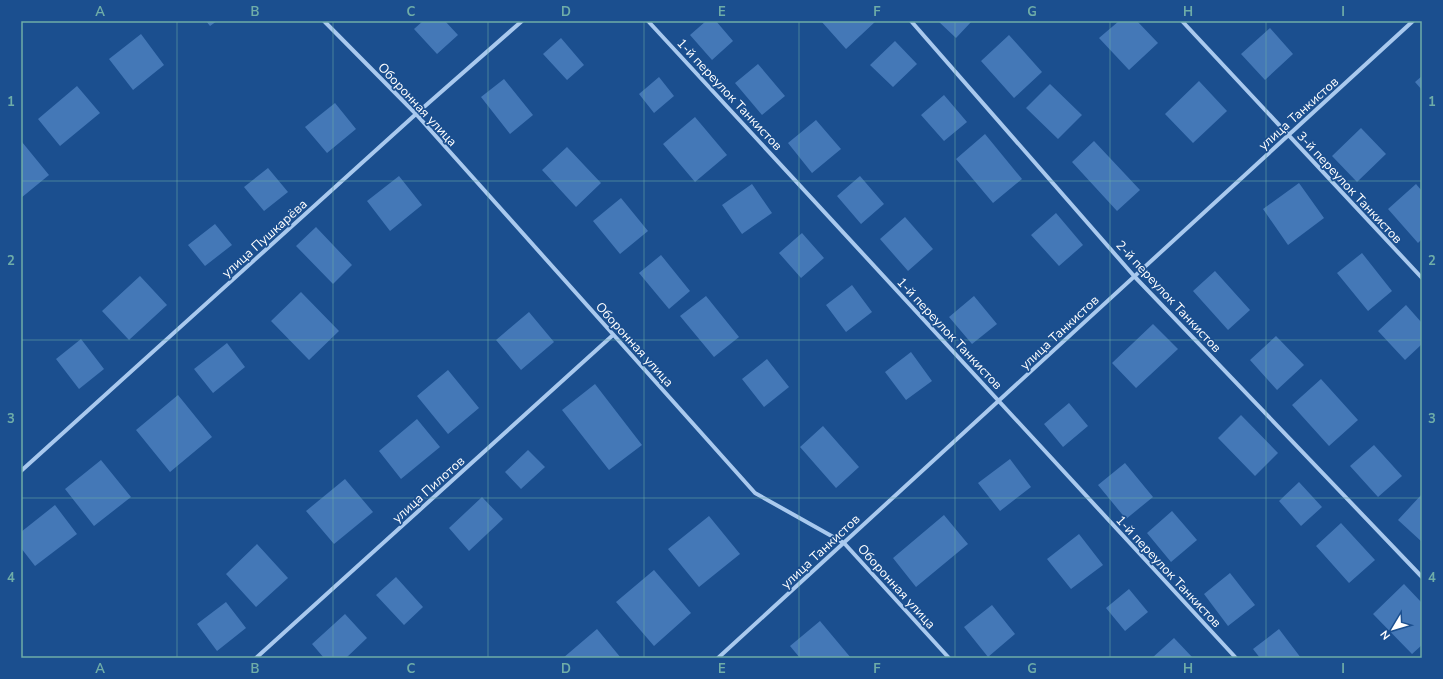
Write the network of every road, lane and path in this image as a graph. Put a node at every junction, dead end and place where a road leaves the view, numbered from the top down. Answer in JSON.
{"nodes":[{"id":1,"x":324,"y":21,"type":"edge"},
{"id":2,"x":522,"y":21,"type":"edge"},
{"id":3,"x":648,"y":21,"type":"edge"},
{"id":4,"x":911,"y":21,"type":"edge"},
{"id":5,"x":1182,"y":21,"type":"edge"},
{"id":6,"x":1413,"y":21,"type":"edge"},
{"id":7,"x":416,"y":114,"type":"junction"},
{"id":8,"x":1288,"y":136,"type":"junction"},
{"id":9,"x":1134,"y":276,"type":"junction"},
{"id":10,"x":1422,"y":278,"type":"edge"},
{"id":11,"x":613,"y":335,"type":"junction"},
{"id":12,"x":999,"y":400,"type":"junction"},
{"id":13,"x":21,"y":471,"type":"edge"},
{"id":14,"x":844,"y":543,"type":"junction"},
{"id":15,"x":1422,"y":577,"type":"edge"},
{"id":16,"x":256,"y":658,"type":"edge"},
{"id":17,"x":718,"y":658,"type":"edge"},
{"id":18,"x":949,"y":658,"type":"edge"},
{"id":19,"x":1236,"y":658,"type":"edge"}],
"edges":[{"from":1,"to":7,"type":"street","name":"Оборонная улица"},
{"from":2,"to":7,"type":"street","name":"улица Пушкарёва"},
{"from":3,"to":12,"type":"street","name":"1-й переулок Танкистов"},
{"from":4,"to":9,"type":"street","name":"2-й переулок Танкистов"},
{"from":5,"to":8,"type":"street","name":"3-й переулок Танкистов"},
{"from":6,"to":8,"type":"street","name":"улица Танкистов"},
{"from":7,"to":11,"type":"street","name":"Оборонная улица"},
{"from":7,"to":13,"type":"street","name":"улица Пушкарёва"},
{"from":8,"to":9,"type":"street","name":"улица Танкистов"},
{"from":8,"to":10,"type":"street","name":"3-й переулок Танкистов"},
{"from":9,"to":12,"type":"street","name":"улица Танкистов"},
{"from":9,"to":15,"type":"street","name":"2-й переулок Танкистов"},
{"from":11,"to":14,"type":"street","name":"Оборонная улица"},
{"from":11,"to":16,"type":"street","name":"улица Пилотов"},
{"from":12,"to":14,"type":"street","name":"улица Танкистов"},
{"from":12,"to":19,"type":"street","name":"1-й переулок Танкистов"},
{"from":14,"to":17,"type":"street","name":"улица Танкистов"},
{"from":14,"to":18,"type":"street","name":"Оборонная улица"}]}
